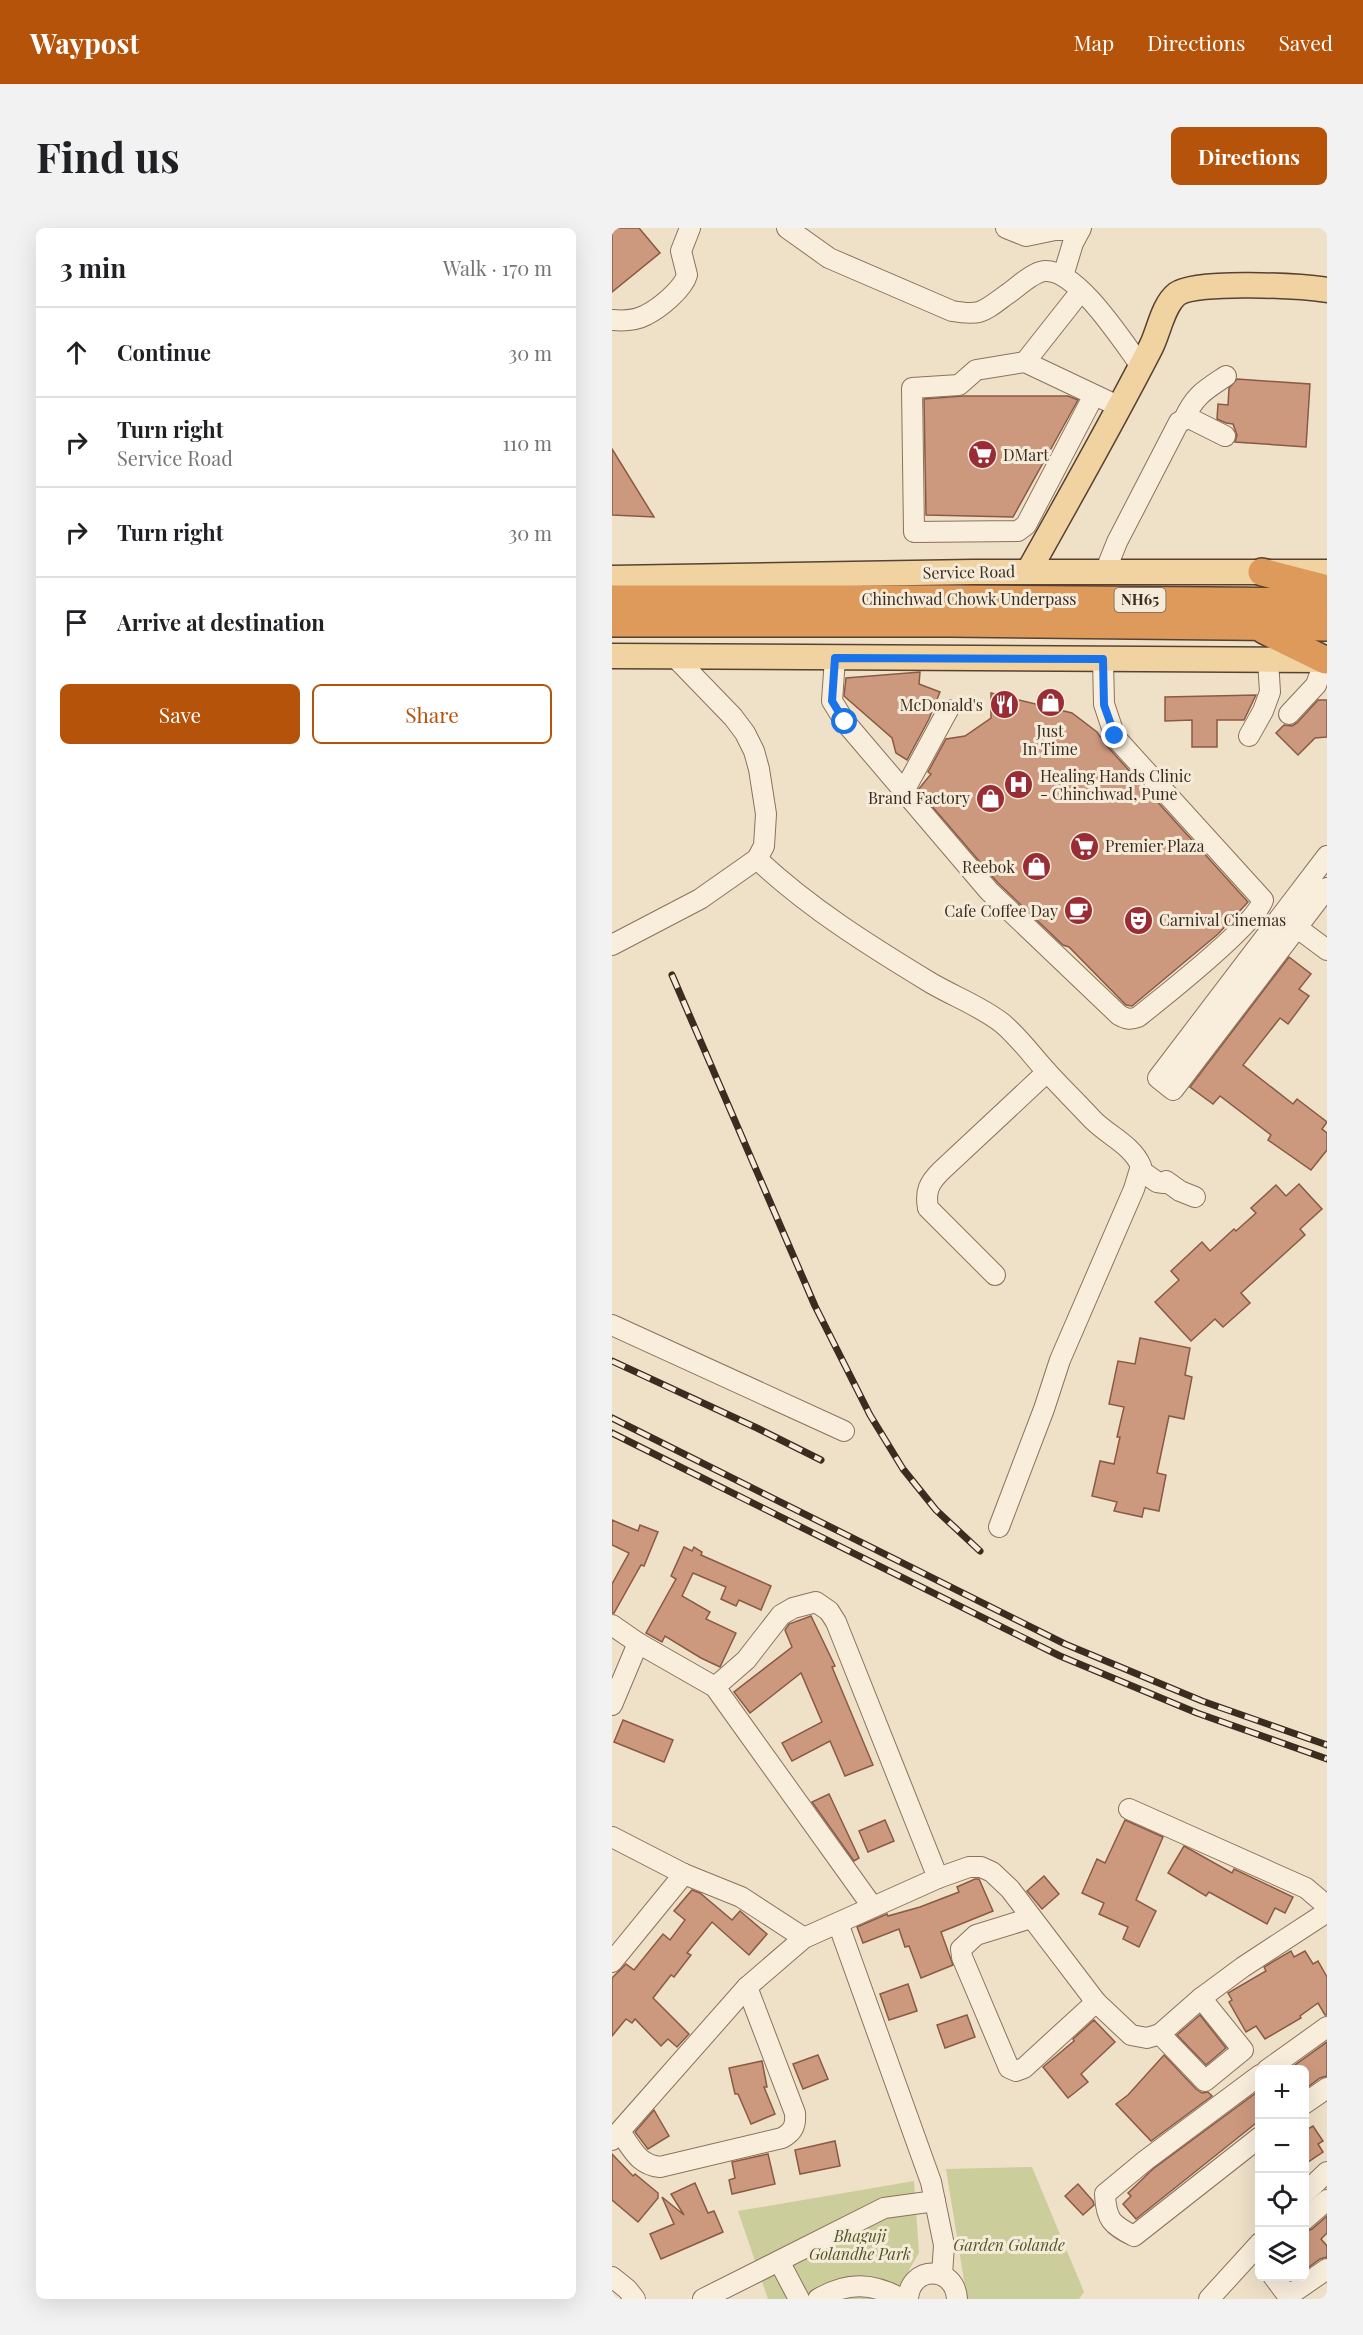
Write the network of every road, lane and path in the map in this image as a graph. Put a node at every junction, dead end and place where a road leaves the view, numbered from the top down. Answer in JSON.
{"nodes":[{"id":1,"x":690,"y":228,"type":"edge"},
{"id":2,"x":787,"y":228,"type":"edge"},
{"id":3,"x":1006,"y":228,"type":"edge"},
{"id":4,"x":1081,"y":229,"type":"edge"},
{"id":5,"x":1063,"y":276,"type":"junction"},
{"id":6,"x":1322,"y":287,"type":"edge"},
{"id":7,"x":1081,"y":291,"type":"junction"},
{"id":8,"x":612,"y":320,"type":"edge"},
{"id":9,"x":1025,"y":362,"type":"junction"},
{"id":10,"x":1141,"y":366,"type":"junction"},
{"id":11,"x":1226,"y":376,"type":"dead end"},
{"id":12,"x":1094,"y":395,"type":"junction"},
{"id":13,"x":1120,"y":407,"type":"junction"},
{"id":14,"x":1184,"y":419,"type":"junction"},
{"id":15,"x":1225,"y":436,"type":"dead end"},
{"id":16,"x":1028,"y":572,"type":"junction"},
{"id":17,"x":1105,"y":572,"type":"junction"},
{"id":18,"x":1262,"y":572,"type":"joint"},
{"id":19,"x":1326,"y":575,"type":"edge"},
{"id":20,"x":612,"y":578,"type":"edge"},
{"id":21,"x":612,"y":599,"type":"edge"},
{"id":22,"x":1327,"y":602,"type":"edge"},
{"id":23,"x":612,"y":623,"type":"edge"},
{"id":24,"x":1257,"y":627,"type":"junction"},
{"id":25,"x":1327,"y":627,"type":"edge"},
{"id":26,"x":612,"y":656,"type":"edge"},
{"id":27,"x":674,"y":656,"type":"junction"},
{"id":28,"x":835,"y":658,"type":"junction"},
{"id":29,"x":1103,"y":659,"type":"junction"},
{"id":30,"x":1268,"y":660,"type":"junction"},
{"id":31,"x":1326,"y":660,"type":"edge"},
{"id":32,"x":948,"y":710,"type":"dead end"},
{"id":33,"x":1289,"y":714,"type":"dead end"},
{"id":34,"x":1249,"y":736,"type":"dead end"},
{"id":35,"x":904,"y":790,"type":"junction"},
{"id":36,"x":756,"y":859,"type":"junction"},
{"id":37,"x":1325,"y":861,"type":"edge"},
{"id":38,"x":1327,"y":888,"type":"edge"},
{"id":39,"x":1281,"y":916,"type":"junction"},
{"id":40,"x":1297,"y":928,"type":"junction"},
{"id":41,"x":612,"y":945,"type":"edge"},
{"id":42,"x":1327,"y":950,"type":"edge"},
{"id":43,"x":1047,"y":1072,"type":"junction"},
{"id":44,"x":1140,"y":1170,"type":"junction"},
{"id":45,"x":1195,"y":1197,"type":"dead end"},
{"id":46,"x":996,"y":1275,"type":"dead end"},
{"id":47,"x":612,"y":1324,"type":"edge"},
{"id":48,"x":844,"y":1431,"type":"dead end"},
{"id":49,"x":999,"y":1527,"type":"dead end"},
{"id":50,"x":612,"y":1625,"type":"edge"},
{"id":51,"x":638,"y":1643,"type":"junction"},
{"id":52,"x":716,"y":1687,"type":"junction"},
{"id":53,"x":612,"y":1705,"type":"edge"},
{"id":54,"x":1129,"y":1809,"type":"dead end"},
{"id":55,"x":612,"y":1838,"type":"edge"},
{"id":56,"x":684,"y":1874,"type":"junction"},
{"id":57,"x":938,"y":1878,"type":"junction"},
{"id":58,"x":872,"y":1906,"type":"junction"},
{"id":59,"x":1327,"y":1906,"type":"edge"},
{"id":60,"x":1327,"y":1912,"type":"edge"},
{"id":61,"x":1031,"y":1918,"type":"junction"},
{"id":62,"x":837,"y":1923,"type":"junction"},
{"id":63,"x":804,"y":1938,"type":"junction"},
{"id":64,"x":612,"y":1962,"type":"edge"},
{"id":65,"x":747,"y":1987,"type":"junction"},
{"id":66,"x":1201,"y":1998,"type":"junction"},
{"id":67,"x":1096,"y":2002,"type":"junction"},
{"id":68,"x":1327,"y":2027,"type":"edge"},
{"id":69,"x":1160,"y":2034,"type":"junction"},
{"id":70,"x":1274,"y":2065,"type":"edge"},
{"id":71,"x":1255,"y":2078,"type":"edge"},
{"id":72,"x":1327,"y":2088,"type":"edge"},
{"id":73,"x":1309,"y":2101,"type":"edge"},
{"id":74,"x":616,"y":2136,"type":"edge"},
{"id":75,"x":1255,"y":2141,"type":"edge"},
{"id":76,"x":1327,"y":2172,"type":"edge"},
{"id":77,"x":1309,"y":2190,"type":"edge"},
{"id":78,"x":1327,"y":2200,"type":"edge"},
{"id":79,"x":935,"y":2201,"type":"junction"},
{"id":80,"x":1309,"y":2216,"type":"edge"},
{"id":81,"x":1255,"y":2248,"type":"edge"},
{"id":82,"x":779,"y":2261,"type":"junction"},
{"id":83,"x":1327,"y":2269,"type":"edge"},
{"id":84,"x":942,"y":2275,"type":"junction"},
{"id":85,"x":612,"y":2277,"type":"edge"},
{"id":86,"x":1276,"y":2281,"type":"edge"},
{"id":87,"x":635,"y":2299,"type":"edge"},
{"id":88,"x":703,"y":2299,"type":"edge"},
{"id":89,"x":800,"y":2299,"type":"edge"},
{"id":90,"x":818,"y":2299,"type":"edge"},
{"id":91,"x":902,"y":2299,"type":"edge"},
{"id":92,"x":908,"y":2299,"type":"edge"},
{"id":93,"x":957,"y":2299,"type":"edge"},
{"id":94,"x":1209,"y":2299,"type":"edge"}],
"edges":[{"from":1,"to":8,"type":"street"},
{"from":2,"to":5,"type":"street"},
{"from":3,"to":4,"type":"street"},
{"from":4,"to":5,"type":"street"},
{"from":5,"to":7,"type":"street"},
{"from":6,"to":10,"type":"main road"},
{"from":7,"to":9,"type":"street"},
{"from":7,"to":10,"type":"street"},
{"from":9,"to":12,"type":"street"},
{"from":9,"to":12,"type":"street"},
{"from":10,"to":13,"type":"main road"},
{"from":11,"to":14,"type":"street"},
{"from":12,"to":13,"type":"street"},
{"from":13,"to":16,"type":"main road"},
{"from":14,"to":15,"type":"street"},
{"from":14,"to":17,"type":"street"},
{"from":16,"to":17,"type":"main road","name":"Service Road"},
{"from":16,"to":20,"type":"main road","name":"Service Road"},
{"from":17,"to":18,"type":"main road","name":"Service Road"},
{"from":18,"to":19,"type":"highway"},
{"from":21,"to":22,"type":"highway","name":"Chinchwad Chowk Underpass","number":"NH65"},
{"from":23,"to":24,"type":"highway","name":"Chinchwad Chowk Underpass","number":"NH65"},
{"from":24,"to":25,"type":"highway","number":"NH65"},
{"from":24,"to":31,"type":"highway"},
{"from":26,"to":27,"type":"main road"},
{"from":27,"to":28,"type":"main road"},
{"from":27,"to":36,"type":"street"},
{"from":28,"to":29,"type":"main road"},
{"from":28,"to":35,"type":"street"},
{"from":29,"to":30,"type":"main road"},
{"from":29,"to":35,"type":"street"},
{"from":30,"to":31,"type":"main road"},
{"from":30,"to":34,"type":"street"},
{"from":31,"to":33,"type":"street"},
{"from":32,"to":35,"type":"street"},
{"from":36,"to":41,"type":"street"},
{"from":36,"to":43,"type":"street"},
{"from":37,"to":39,"type":"street"},
{"from":38,"to":40,"type":"street"},
{"from":39,"to":40,"type":"street"},
{"from":39,"to":40,"type":"street"},
{"from":40,"to":42,"type":"street"},
{"from":43,"to":44,"type":"street"},
{"from":43,"to":46,"type":"street"},
{"from":44,"to":45,"type":"street"},
{"from":44,"to":49,"type":"street"},
{"from":47,"to":48,"type":"street"},
{"from":50,"to":51,"type":"street"},
{"from":51,"to":52,"type":"street"},
{"from":51,"to":53,"type":"street"},
{"from":52,"to":57,"type":"street"},
{"from":52,"to":58,"type":"street"},
{"from":54,"to":59,"type":"street"},
{"from":55,"to":56,"type":"street"},
{"from":56,"to":63,"type":"street"},
{"from":56,"to":64,"type":"street"},
{"from":57,"to":58,"type":"street"},
{"from":57,"to":61,"type":"street"},
{"from":58,"to":62,"type":"street"},
{"from":60,"to":66,"type":"street"},
{"from":61,"to":67,"type":"street"},
{"from":61,"to":67,"type":"street"},
{"from":62,"to":63,"type":"street"},
{"from":62,"to":79,"type":"street"},
{"from":63,"to":65,"type":"street"},
{"from":65,"to":74,"type":"street"},
{"from":65,"to":74,"type":"street"},
{"from":66,"to":69,"type":"street"},
{"from":66,"to":69,"type":"street"},
{"from":67,"to":69,"type":"street"},
{"from":68,"to":70,"type":"street"},
{"from":71,"to":75,"type":"street"},
{"from":72,"to":73,"type":"street"},
{"from":76,"to":77,"type":"street"},
{"from":78,"to":80,"type":"street"},
{"from":79,"to":82,"type":"street"},
{"from":79,"to":84,"type":"street"},
{"from":81,"to":94,"type":"street"},
{"from":82,"to":88,"type":"street"},
{"from":82,"to":89,"type":"street"},
{"from":83,"to":86,"type":"street"},
{"from":84,"to":92,"type":"street"},
{"from":84,"to":93,"type":"street"},
{"from":85,"to":87,"type":"street"},
{"from":90,"to":91,"type":"street"}]}
